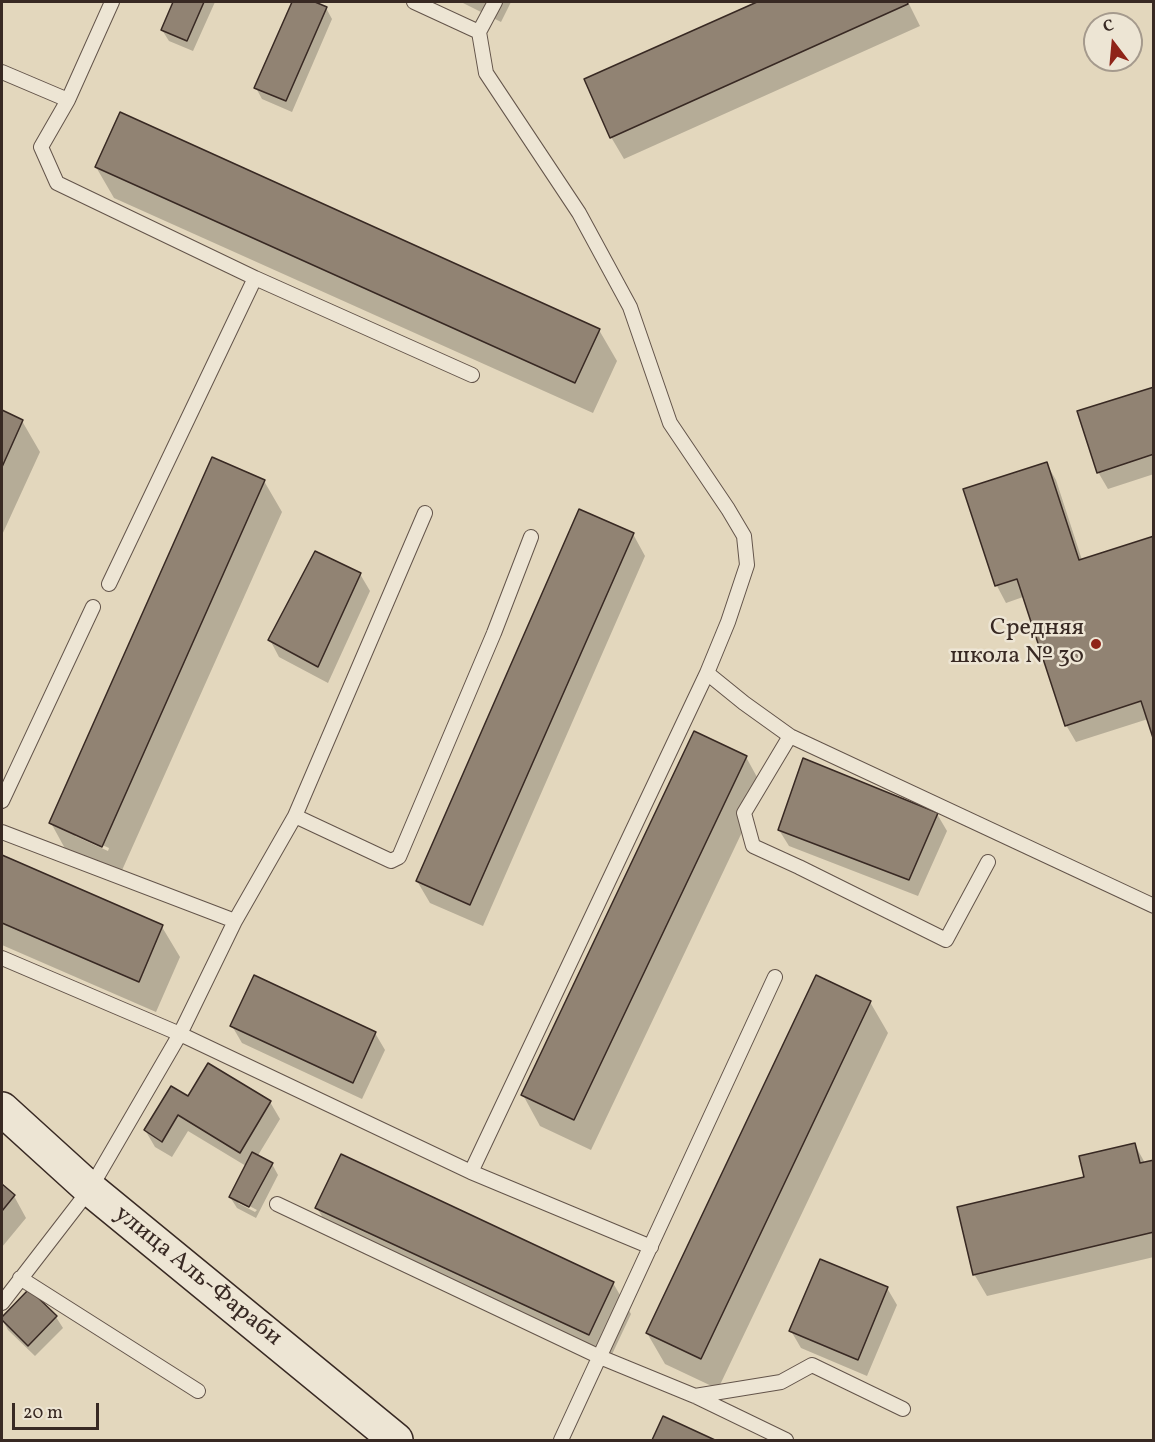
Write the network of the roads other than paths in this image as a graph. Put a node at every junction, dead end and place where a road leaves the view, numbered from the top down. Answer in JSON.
{"nodes":[{"id":1,"x":112,"y":2,"type":"edge"},
{"id":2,"x":414,"y":2,"type":"edge"},
{"id":3,"x":495,"y":2,"type":"edge"},
{"id":4,"x":479,"y":32,"type":"junction"},
{"id":5,"x":2,"y":72,"type":"edge"},
{"id":6,"x":68,"y":100,"type":"junction"},
{"id":7,"x":255,"y":278,"type":"junction"},
{"id":8,"x":472,"y":375,"type":"dead end"},
{"id":9,"x":425,"y":513,"type":"dead end"},
{"id":10,"x":531,"y":537,"type":"dead end"},
{"id":11,"x":108,"y":584,"type":"dead end"},
{"id":12,"x":93,"y":607,"type":"dead end"},
{"id":13,"x":707,"y":673,"type":"junction"},
{"id":14,"x":790,"y":736,"type":"junction"},
{"id":15,"x":2,"y":801,"type":"edge"},
{"id":16,"x":295,"y":816,"type":"junction"},
{"id":17,"x":2,"y":832,"type":"edge"},
{"id":18,"x":988,"y":862,"type":"dead end"},
{"id":19,"x":1154,"y":906,"type":"edge"},
{"id":20,"x":235,"y":921,"type":"junction"},
{"id":21,"x":2,"y":958,"type":"edge"},
{"id":22,"x":775,"y":977,"type":"dead end"},
{"id":23,"x":180,"y":1034,"type":"junction"},
{"id":24,"x":2,"y":1109,"type":"edge"},
{"id":25,"x":471,"y":1172,"type":"junction"},
{"id":26,"x":90,"y":1189,"type":"junction"},
{"id":27,"x":277,"y":1204,"type":"dead end"},
{"id":28,"x":651,"y":1247,"type":"junction"},
{"id":29,"x":20,"y":1278,"type":"junction"},
{"id":30,"x":2,"y":1302,"type":"edge"},
{"id":31,"x":600,"y":1357,"type":"junction"},
{"id":32,"x":198,"y":1391,"type":"dead end"},
{"id":33,"x":695,"y":1396,"type":"junction"},
{"id":34,"x":903,"y":1409,"type":"dead end"},
{"id":35,"x":396,"y":1440,"type":"edge"},
{"id":36,"x":561,"y":1440,"type":"edge"},
{"id":37,"x":786,"y":1440,"type":"edge"}],
"edges":[{"from":1,"to":6,"type":"lane"},
{"from":2,"to":4,"type":"lane"},
{"from":3,"to":4,"type":"lane"},
{"from":4,"to":13,"type":"lane"},
{"from":5,"to":6,"type":"lane"},
{"from":6,"to":7,"type":"lane"},
{"from":7,"to":8,"type":"lane"},
{"from":7,"to":11,"type":"lane"},
{"from":9,"to":16,"type":"lane"},
{"from":10,"to":16,"type":"lane"},
{"from":12,"to":15,"type":"lane"},
{"from":13,"to":14,"type":"lane"},
{"from":13,"to":25,"type":"lane"},
{"from":14,"to":18,"type":"lane"},
{"from":14,"to":19,"type":"lane"},
{"from":16,"to":20,"type":"lane"},
{"from":17,"to":20,"type":"lane"},
{"from":20,"to":23,"type":"lane"},
{"from":21,"to":23,"type":"lane"},
{"from":22,"to":28,"type":"lane"},
{"from":23,"to":25,"type":"lane"},
{"from":23,"to":26,"type":"lane"},
{"from":24,"to":26,"type":"main road","name":"улица Аль-Фараби"},
{"from":25,"to":28,"type":"lane"},
{"from":26,"to":29,"type":"lane"},
{"from":26,"to":35,"type":"main road","name":"улица Аль-Фараби"},
{"from":27,"to":31,"type":"lane"},
{"from":28,"to":31,"type":"lane"},
{"from":29,"to":30,"type":"lane"},
{"from":29,"to":32,"type":"lane"},
{"from":31,"to":33,"type":"lane"},
{"from":31,"to":36,"type":"lane"},
{"from":33,"to":34,"type":"lane"},
{"from":33,"to":37,"type":"lane"}]}
